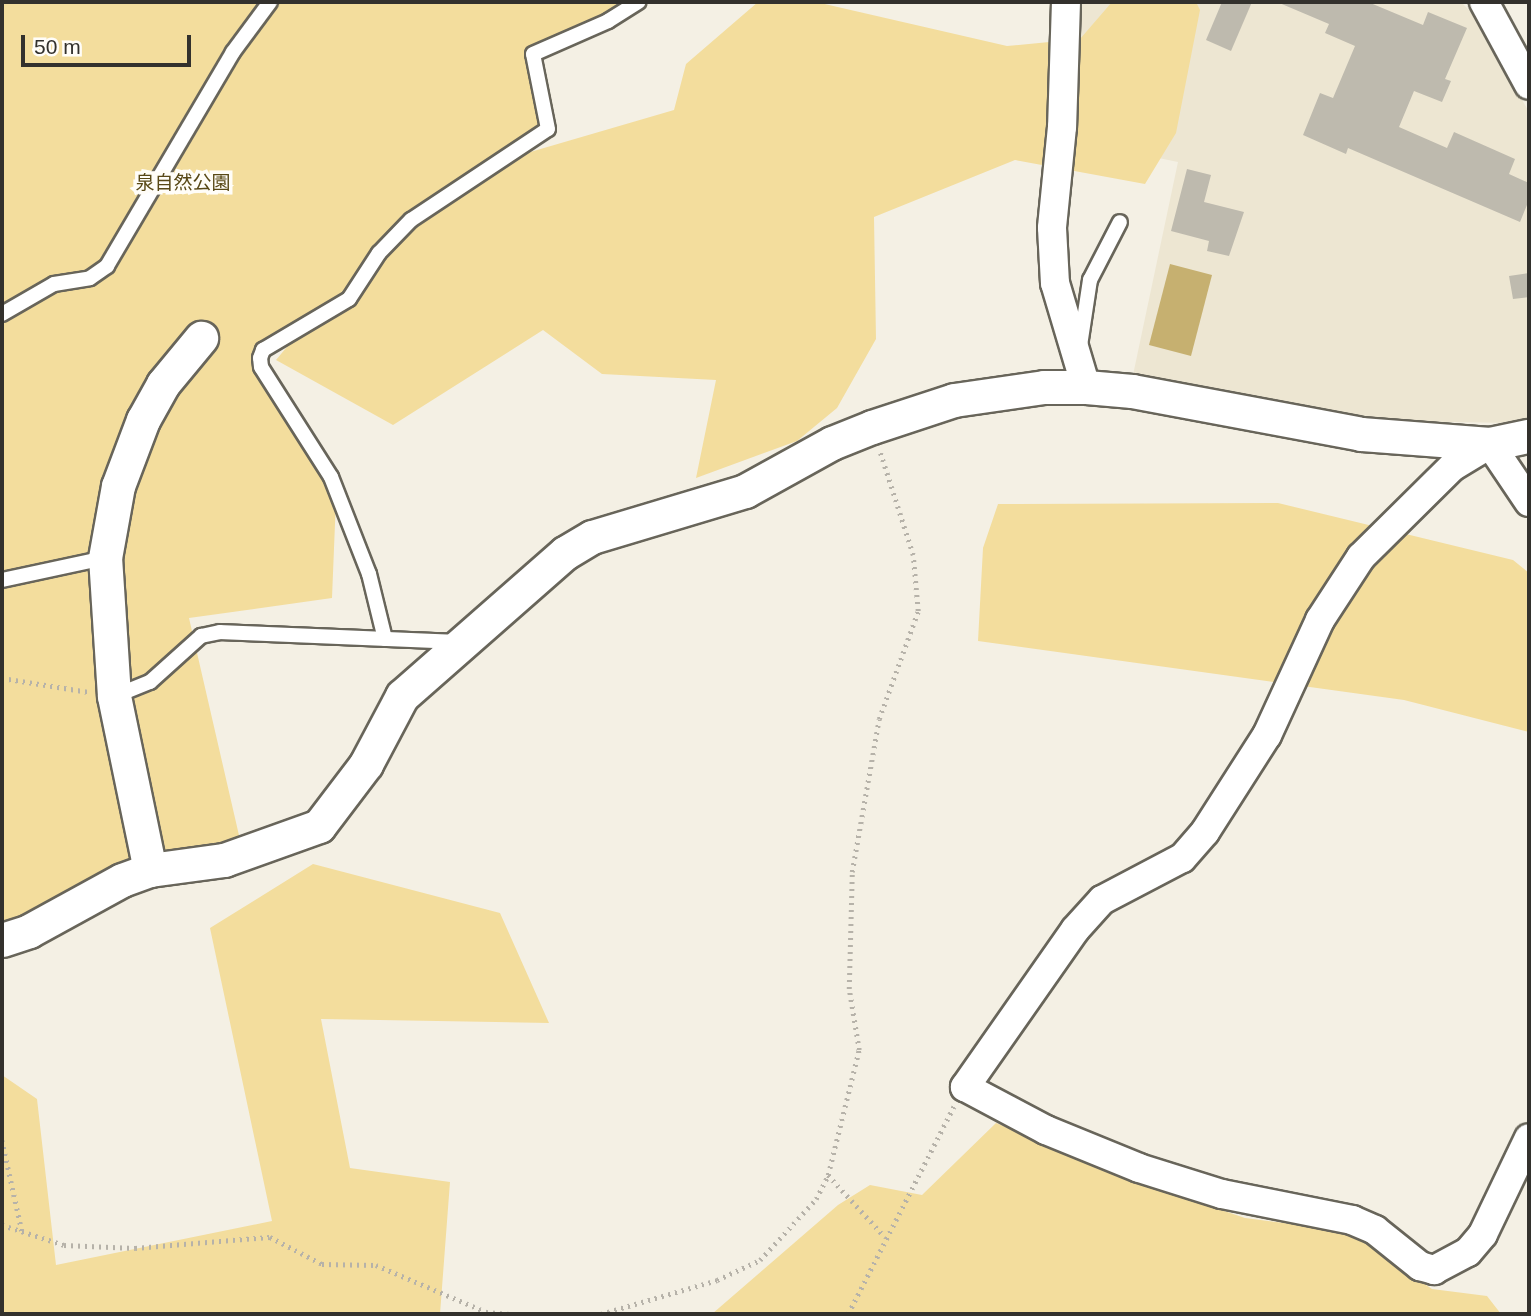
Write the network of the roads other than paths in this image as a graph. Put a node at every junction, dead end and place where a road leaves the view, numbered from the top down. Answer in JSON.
{"nodes":[{"id":1,"x":270,"y":2,"type":"edge"},
{"id":2,"x":638,"y":2,"type":"edge"},
{"id":3,"x":1066,"y":2,"type":"edge"},
{"id":4,"x":1484,"y":2,"type":"edge"},
{"id":5,"x":1529,"y":85,"type":"edge"},
{"id":6,"x":1120,"y":222,"type":"dead end"},
{"id":7,"x":2,"y":314,"type":"edge"},
{"id":8,"x":201,"y":338,"type":"dead end"},
{"id":9,"x":1082,"y":373,"type":"junction"},
{"id":10,"x":1529,"y":436,"type":"edge"},
{"id":11,"x":1490,"y":444,"type":"junction"},
{"id":12,"x":1529,"y":502,"type":"edge"},
{"id":13,"x":105,"y":558,"type":"junction"},
{"id":14,"x":2,"y":580,"type":"edge"},
{"id":15,"x":385,"y":639,"type":"junction"},
{"id":16,"x":464,"y":642,"type":"junction"},
{"id":17,"x":114,"y":696,"type":"junction"},
{"id":18,"x":150,"y":870,"type":"junction"},
{"id":19,"x":2,"y":940,"type":"edge"},
{"id":20,"x":1529,"y":1138,"type":"edge"}],
"edges":[{"from":1,"to":7,"type":"lane"},
{"from":2,"to":15,"type":"lane"},
{"from":3,"to":9,"type":"street"},
{"from":4,"to":5,"type":"street"},
{"from":6,"to":9,"type":"lane"},
{"from":8,"to":13,"type":"street"},
{"from":9,"to":11,"type":"street"},
{"from":9,"to":16,"type":"street"},
{"from":10,"to":11,"type":"street"},
{"from":11,"to":12,"type":"street"},
{"from":11,"to":20,"type":"street"},
{"from":13,"to":14,"type":"lane"},
{"from":13,"to":17,"type":"street"},
{"from":15,"to":16,"type":"lane"},
{"from":15,"to":17,"type":"lane"},
{"from":16,"to":18,"type":"street"},
{"from":17,"to":18,"type":"street"},
{"from":18,"to":19,"type":"street"}]}
